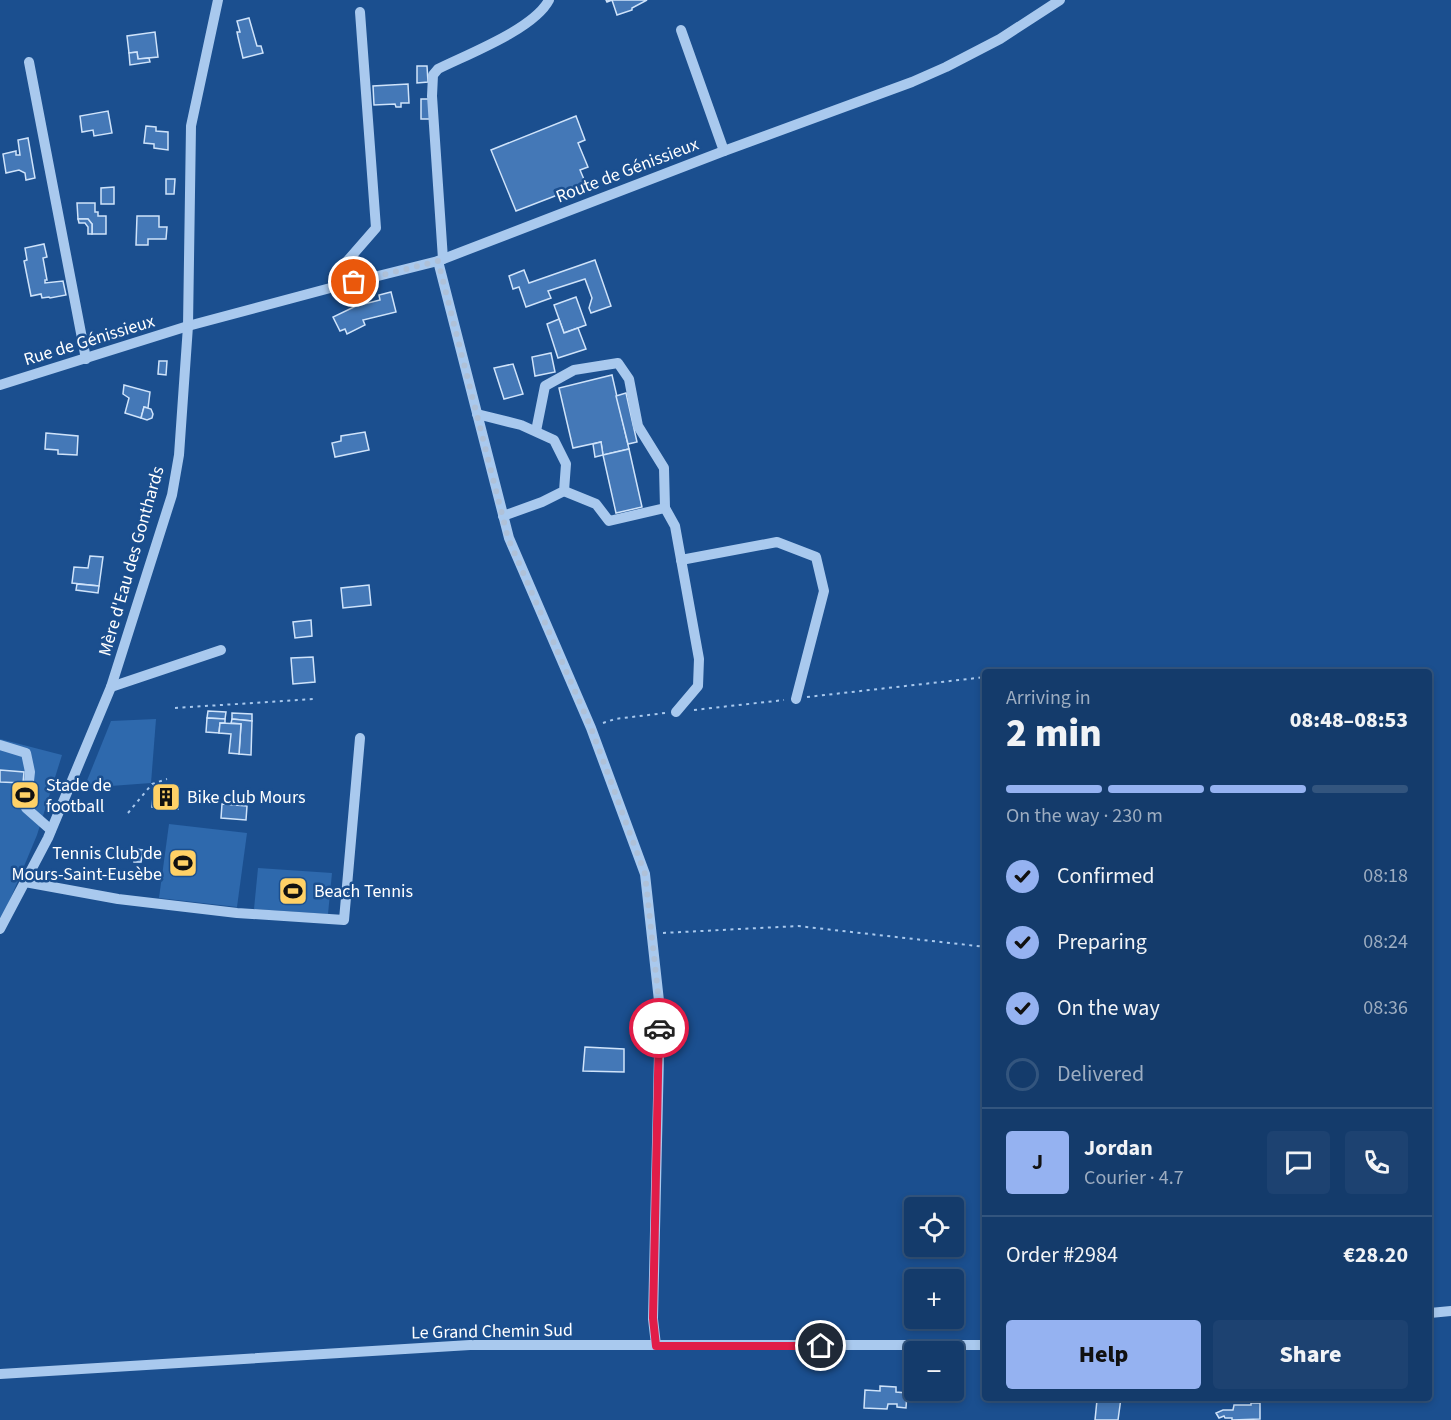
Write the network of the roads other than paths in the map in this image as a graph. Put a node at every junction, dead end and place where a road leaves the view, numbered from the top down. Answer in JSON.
{"nodes":[{"id":1,"x":218,"y":0,"type":"edge"},
{"id":2,"x":549,"y":0,"type":"edge"},
{"id":3,"x":1060,"y":0,"type":"edge"},
{"id":4,"x":360,"y":12,"type":"dead end"},
{"id":5,"x":681,"y":30,"type":"dead end"},
{"id":6,"x":29,"y":62,"type":"dead end"},
{"id":7,"x":724,"y":151,"type":"junction"},
{"id":8,"x":441,"y":260,"type":"junction"},
{"id":9,"x":334,"y":287,"type":"junction"},
{"id":10,"x":188,"y":326,"type":"junction"},
{"id":11,"x":86,"y":359,"type":"junction"},
{"id":12,"x":0,"y":385,"type":"edge"},
{"id":13,"x":477,"y":414,"type":"junction"},
{"id":14,"x":536,"y":431,"type":"junction"},
{"id":15,"x":564,"y":491,"type":"junction"},
{"id":16,"x":665,"y":508,"type":"junction"},
{"id":17,"x":503,"y":516,"type":"junction"},
{"id":18,"x":681,"y":560,"type":"junction"},
{"id":19,"x":221,"y":650,"type":"dead end"},
{"id":20,"x":111,"y":687,"type":"junction"},
{"id":21,"x":796,"y":699,"type":"dead end"},
{"id":22,"x":676,"y":712,"type":"dead end"},
{"id":23,"x":360,"y":738,"type":"dead end"},
{"id":24,"x":0,"y":745,"type":"edge"},
{"id":25,"x":51,"y":830,"type":"junction"},
{"id":26,"x":25,"y":882,"type":"junction"},
{"id":27,"x":0,"y":929,"type":"edge"},
{"id":28,"x":1451,"y":1311,"type":"edge"},
{"id":29,"x":1432,"y":1313,"type":"edge"},
{"id":30,"x":656,"y":1346,"type":"junction"},
{"id":31,"x":982,"y":1346,"type":"edge"},
{"id":32,"x":0,"y":1374,"type":"edge"}],
"edges":[{"from":1,"to":10,"type":"street","name":"Mère d'Eau des Gonthards"},
{"from":2,"to":8,"type":"street"},
{"from":3,"to":7,"type":"street","name":"Route de Génissieux"},
{"from":4,"to":9,"type":"street"},
{"from":5,"to":7,"type":"street"},
{"from":6,"to":11,"type":"street"},
{"from":7,"to":8,"type":"street","name":"Route de Génissieux"},
{"from":8,"to":9,"type":"street","name":"Route de Génissieux"},
{"from":8,"to":13,"type":"street"},
{"from":9,"to":10,"type":"street","name":"Route de Génissieux"},
{"from":10,"to":11,"type":"street","name":"Rue de Génissieux"},
{"from":10,"to":20,"type":"street","name":"Mère d'Eau des Gonthards"},
{"from":11,"to":12,"type":"street","name":"Rue de Génissieux"},
{"from":13,"to":14,"type":"street"},
{"from":13,"to":17,"type":"street"},
{"from":14,"to":15,"type":"street"},
{"from":14,"to":16,"type":"street"},
{"from":15,"to":16,"type":"street"},
{"from":15,"to":17,"type":"street"},
{"from":16,"to":18,"type":"street"},
{"from":17,"to":30,"type":"street"},
{"from":18,"to":21,"type":"street"},
{"from":18,"to":22,"type":"street"},
{"from":19,"to":20,"type":"street"},
{"from":20,"to":25,"type":"street","name":"Mère d'Eau des Gonthards"},
{"from":23,"to":26,"type":"street"},
{"from":24,"to":25,"type":"street"},
{"from":25,"to":26,"type":"street","name":"Mère d'Eau des Gonthards"},
{"from":26,"to":27,"type":"street","name":"Mère d'Eau des Gonthards"},
{"from":28,"to":29,"type":"street"},
{"from":30,"to":31,"type":"street","name":"Le Grand Chemin Sud"},
{"from":30,"to":32,"type":"street","name":"Le Grand Chemin Sud"}]}
